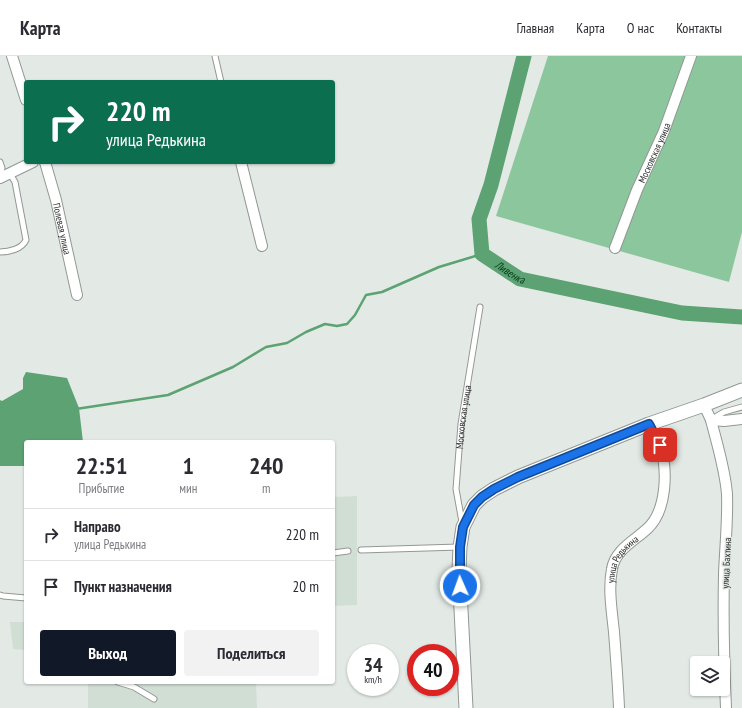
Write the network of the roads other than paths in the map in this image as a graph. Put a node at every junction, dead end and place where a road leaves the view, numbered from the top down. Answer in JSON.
{"nodes":[{"id":1,"x":12,"y":56,"type":"edge"},
{"id":2,"x":215,"y":56,"type":"edge"},
{"id":3,"x":691,"y":56,"type":"edge"},
{"id":4,"x":221,"y":80,"type":"edge"},
{"id":5,"x":24,"y":94,"type":"edge"},
{"id":6,"x":0,"y":162,"type":"edge"},
{"id":7,"x":29,"y":164,"type":"edge"},
{"id":8,"x":46,"y":164,"type":"edge"},
{"id":9,"x":242,"y":164,"type":"edge"},
{"id":10,"x":3,"y":176,"type":"edge"},
{"id":11,"x":262,"y":246,"type":"dead end"},
{"id":12,"x":615,"y":248,"type":"dead end"},
{"id":13,"x":0,"y":252,"type":"edge"},
{"id":14,"x":77,"y":295,"type":"dead end"},
{"id":15,"x":480,"y":307,"type":"dead end"},
{"id":16,"x":742,"y":390,"type":"edge"},
{"id":17,"x":704,"y":405,"type":"junction"},
{"id":18,"x":742,"y":407,"type":"edge"},
{"id":19,"x":742,"y":419,"type":"edge"},
{"id":20,"x":712,"y":420,"type":"junction"},
{"id":21,"x":649,"y":424,"type":"junction"},
{"id":22,"x":463,"y":527,"type":"junction"},
{"id":23,"x":460,"y":547,"type":"junction"},
{"id":24,"x":360,"y":550,"type":"dead end"},
{"id":25,"x":348,"y":551,"type":"dead end"},
{"id":26,"x":335,"y":553,"type":"edge"},
{"id":27,"x":0,"y":595,"type":"edge"},
{"id":28,"x":24,"y":598,"type":"edge"},
{"id":29,"x":124,"y":684,"type":"edge"},
{"id":30,"x":154,"y":699,"type":"dead end"},
{"id":31,"x":466,"y":708,"type":"edge"},
{"id":32,"x":619,"y":708,"type":"edge"},
{"id":33,"x":726,"y":708,"type":"edge"}],
"edges":[{"from":1,"to":5,"type":"street"},
{"from":2,"to":4,"type":"lane"},
{"from":3,"to":12,"type":"street","name":"Московская улица"},
{"from":6,"to":10,"type":"lane"},
{"from":7,"to":10,"type":"street"},
{"from":8,"to":14,"type":"street","name":"Полевая улица"},
{"from":9,"to":11,"type":"street"},
{"from":10,"to":13,"type":"lane"},
{"from":15,"to":22,"type":"lane","name":"Московская улица"},
{"from":16,"to":17,"type":"street","name":"Московская улица"},
{"from":17,"to":20,"type":"street","name":"улица Бахтина"},
{"from":17,"to":21,"type":"street","name":"Московская улица"},
{"from":18,"to":20,"type":"lane"},
{"from":19,"to":20,"type":"street"},
{"from":20,"to":33,"type":"street","name":"улица Бахтина"},
{"from":21,"to":22,"type":"street","name":"Московская улица"},
{"from":21,"to":32,"type":"street","name":"улица Редькина"},
{"from":22,"to":23,"type":"street","name":"Московская улица"},
{"from":23,"to":24,"type":"lane"},
{"from":23,"to":31,"type":"street","name":"Московская улица"},
{"from":25,"to":26,"type":"lane"},
{"from":27,"to":28,"type":"lane"},
{"from":29,"to":30,"type":"lane"}]}
